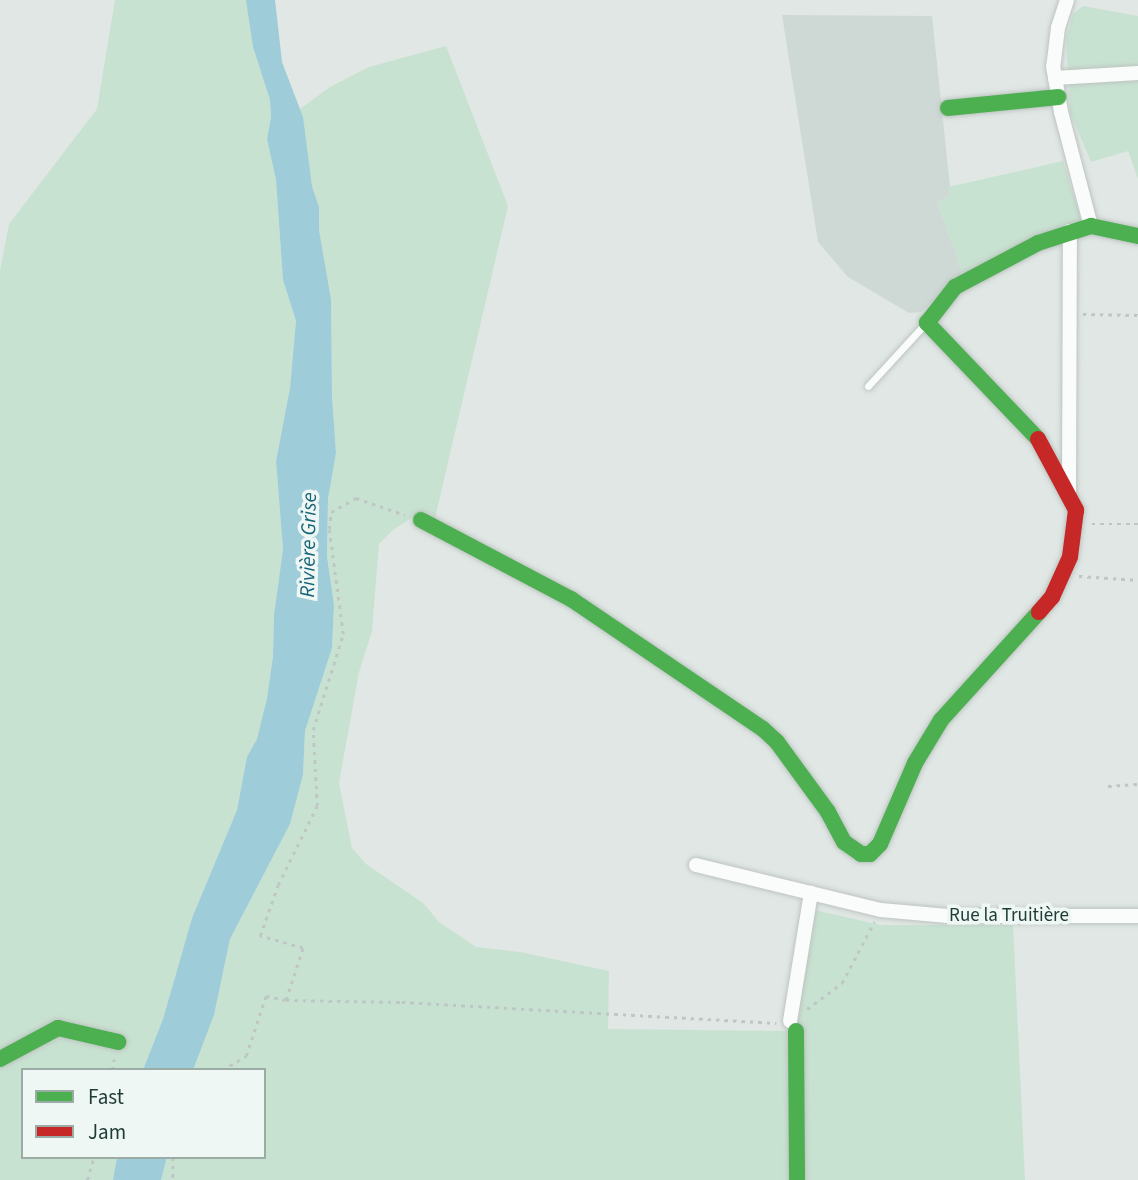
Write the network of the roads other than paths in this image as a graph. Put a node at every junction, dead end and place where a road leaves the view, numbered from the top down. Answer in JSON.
{"nodes":[{"id":1,"x":1067,"y":0,"type":"edge"},
{"id":2,"x":1138,"y":73,"type":"edge"},
{"id":3,"x":1055,"y":78,"type":"junction"},
{"id":4,"x":1058,"y":97,"type":"junction"},
{"id":5,"x":948,"y":108,"type":"dead end"},
{"id":6,"x":1091,"y":226,"type":"junction"},
{"id":7,"x":1070,"y":232,"type":"junction"},
{"id":8,"x":1138,"y":236,"type":"edge"},
{"id":9,"x":927,"y":323,"type":"junction"},
{"id":10,"x":868,"y":386,"type":"dead end"},
{"id":11,"x":1069,"y":496,"type":"junction"},
{"id":12,"x":421,"y":520,"type":"road end"},
{"id":13,"x":695,"y":865,"type":"dead end"},
{"id":14,"x":811,"y":893,"type":"junction"},
{"id":15,"x":1138,"y":916,"type":"edge"},
{"id":16,"x":793,"y":1026,"type":"joint"},
{"id":17,"x":118,"y":1042,"type":"dead end"},
{"id":18,"x":0,"y":1059,"type":"edge"},
{"id":19,"x":797,"y":1180,"type":"edge"}],
"edges":[{"from":1,"to":3,"type":"street"},
{"from":2,"to":3,"type":"street"},
{"from":3,"to":4,"type":"street"},
{"from":4,"to":5,"type":"street"},
{"from":4,"to":6,"type":"street"},
{"from":6,"to":7,"type":"street"},
{"from":6,"to":8,"type":"street"},
{"from":7,"to":9,"type":"street"},
{"from":7,"to":11,"type":"street"},
{"from":9,"to":10,"type":"lane"},
{"from":9,"to":11,"type":"street"},
{"from":11,"to":12,"type":"street"},
{"from":13,"to":14,"type":"street","name":"Rue la Truitière"},
{"from":14,"to":15,"type":"street","name":"Rue la Truitière"},
{"from":14,"to":16,"type":"street"},
{"from":16,"to":19,"type":"street"},
{"from":17,"to":18,"type":"street"}]}
